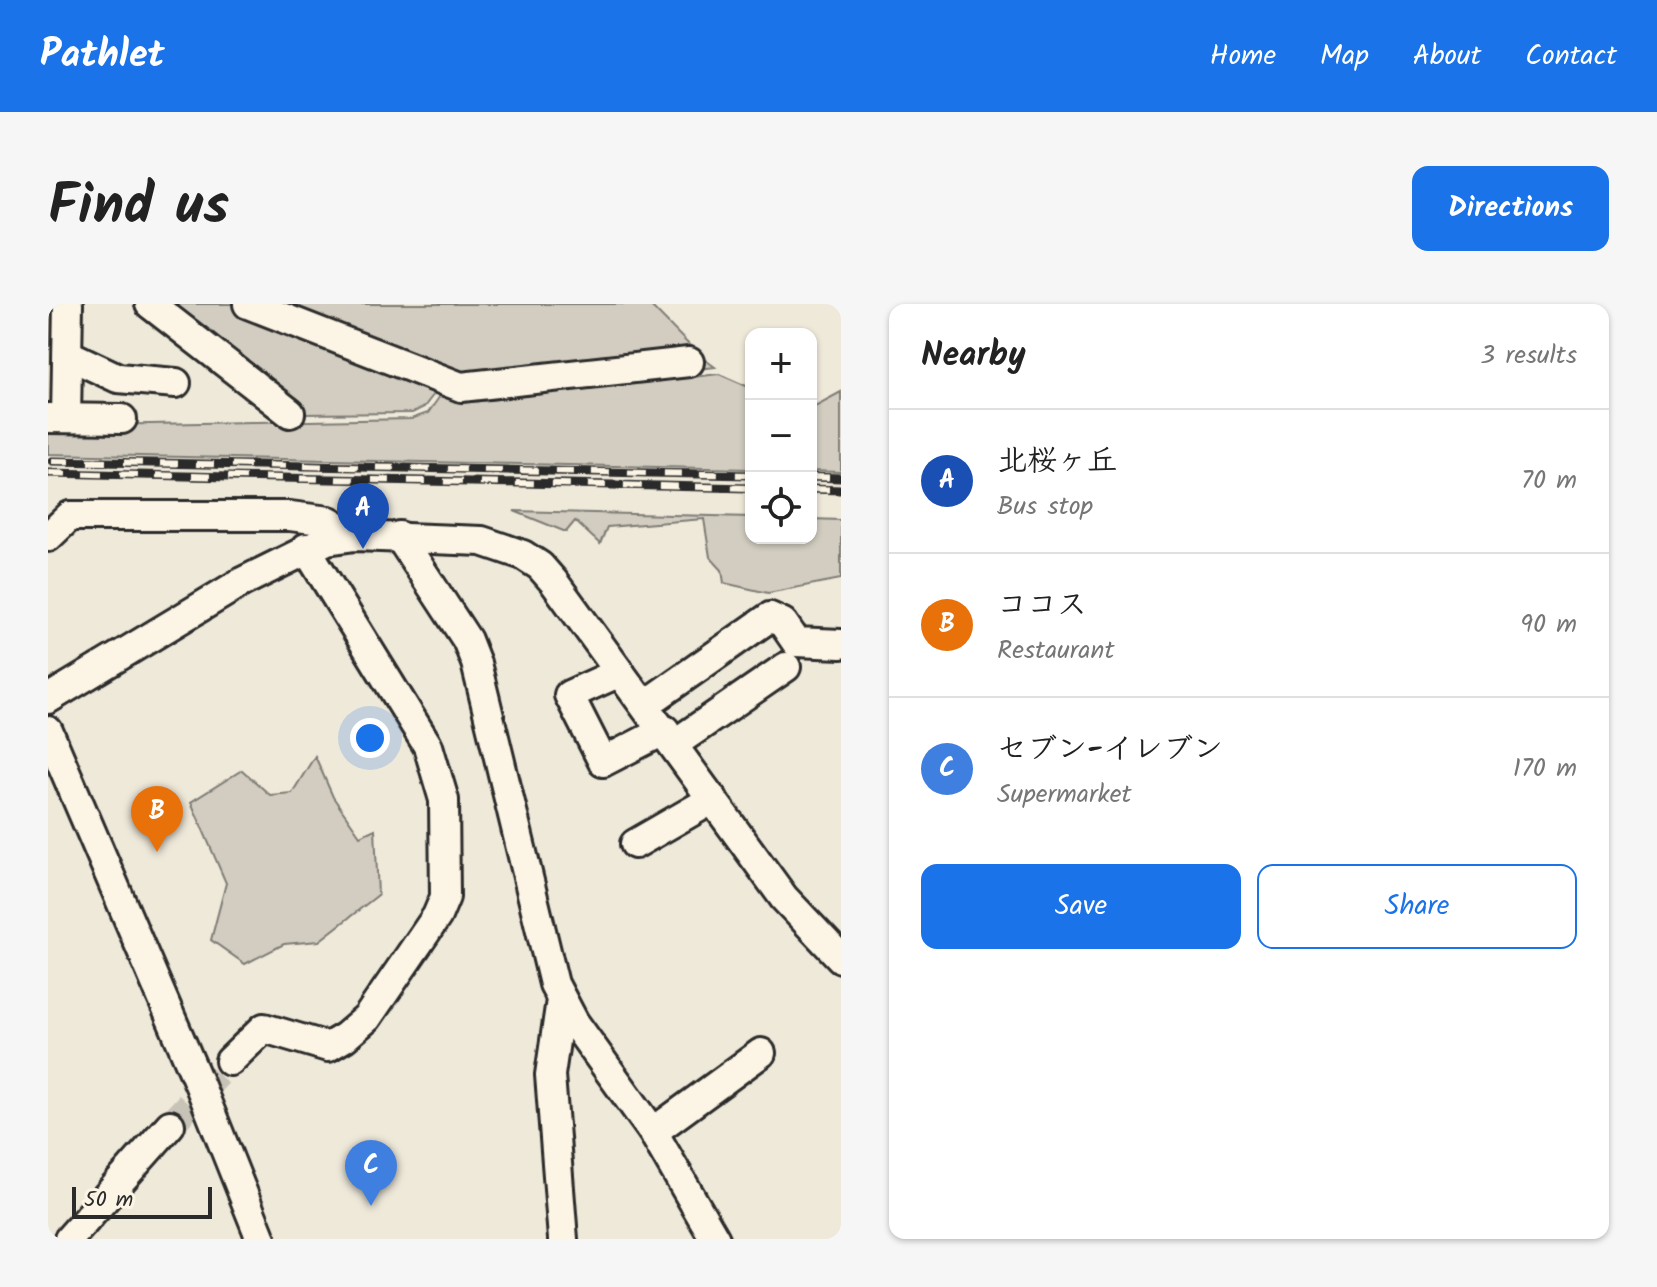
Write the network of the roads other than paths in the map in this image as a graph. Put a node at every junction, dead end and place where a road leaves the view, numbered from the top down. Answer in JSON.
{"nodes":[{"id":1,"x":68,"y":304,"type":"edge"},
{"id":2,"x":150,"y":304,"type":"edge"},
{"id":3,"x":248,"y":304,"type":"edge"},
{"id":4,"x":69,"y":355,"type":"junction"},
{"id":5,"x":689,"y":362,"type":"dead end"},
{"id":6,"x":176,"y":383,"type":"dead end"},
{"id":7,"x":290,"y":413,"type":"dead end"},
{"id":8,"x":57,"y":418,"type":"edge"},
{"id":9,"x":122,"y":419,"type":"dead end"},
{"id":10,"x":355,"y":536,"type":"junction"},
{"id":11,"x":399,"y":536,"type":"junction"},
{"id":12,"x":48,"y":537,"type":"edge"},
{"id":13,"x":306,"y":548,"type":"junction"},
{"id":14,"x":841,"y":644,"type":"edge"},
{"id":15,"x":786,"y":667,"type":"dead end"},
{"id":16,"x":620,"y":672,"type":"junction"},
{"id":17,"x":48,"y":699,"type":"edge"},
{"id":18,"x":646,"y":704,"type":"junction"},
{"id":19,"x":48,"y":731,"type":"edge"},
{"id":20,"x":669,"y":737,"type":"junction"},
{"id":21,"x":713,"y":799,"type":"junction"},
{"id":22,"x":635,"y":844,"type":"dead end"},
{"id":23,"x":841,"y":958,"type":"edge"},
{"id":24,"x":561,"y":1000,"type":"junction"},
{"id":25,"x":761,"y":1053,"type":"dead end"},
{"id":26,"x":230,"y":1061,"type":"tunnel mouth"},
{"id":27,"x":170,"y":1125,"type":"tunnel mouth"},
{"id":28,"x":653,"y":1132,"type":"junction"},
{"id":29,"x":69,"y":1239,"type":"edge"},
{"id":30,"x":261,"y":1239,"type":"edge"},
{"id":31,"x":563,"y":1239,"type":"edge"},
{"id":32,"x":715,"y":1239,"type":"edge"}],
"edges":[{"from":1,"to":4,"type":"street"},
{"from":2,"to":7,"type":"street"},
{"from":3,"to":5,"type":"street"},
{"from":4,"to":6,"type":"street"},
{"from":4,"to":8,"type":"street"},
{"from":8,"to":9,"type":"street"},
{"from":10,"to":11,"type":"street"},
{"from":10,"to":12,"type":"street"},
{"from":10,"to":13,"type":"street"},
{"from":11,"to":16,"type":"street"},
{"from":11,"to":24,"type":"street"},
{"from":13,"to":17,"type":"street"},
{"from":13,"to":26,"type":"street"},
{"from":14,"to":18,"type":"street"},
{"from":15,"to":20,"type":"street"},
{"from":16,"to":18,"type":"street"},
{"from":16,"to":20,"type":"street"},
{"from":18,"to":20,"type":"street"},
{"from":19,"to":30,"type":"street"},
{"from":20,"to":21,"type":"street"},
{"from":21,"to":22,"type":"street"},
{"from":21,"to":23,"type":"street"},
{"from":24,"to":28,"type":"street"},
{"from":24,"to":31,"type":"street"},
{"from":25,"to":28,"type":"street"},
{"from":27,"to":29,"type":"street"},
{"from":28,"to":32,"type":"street"}]}
